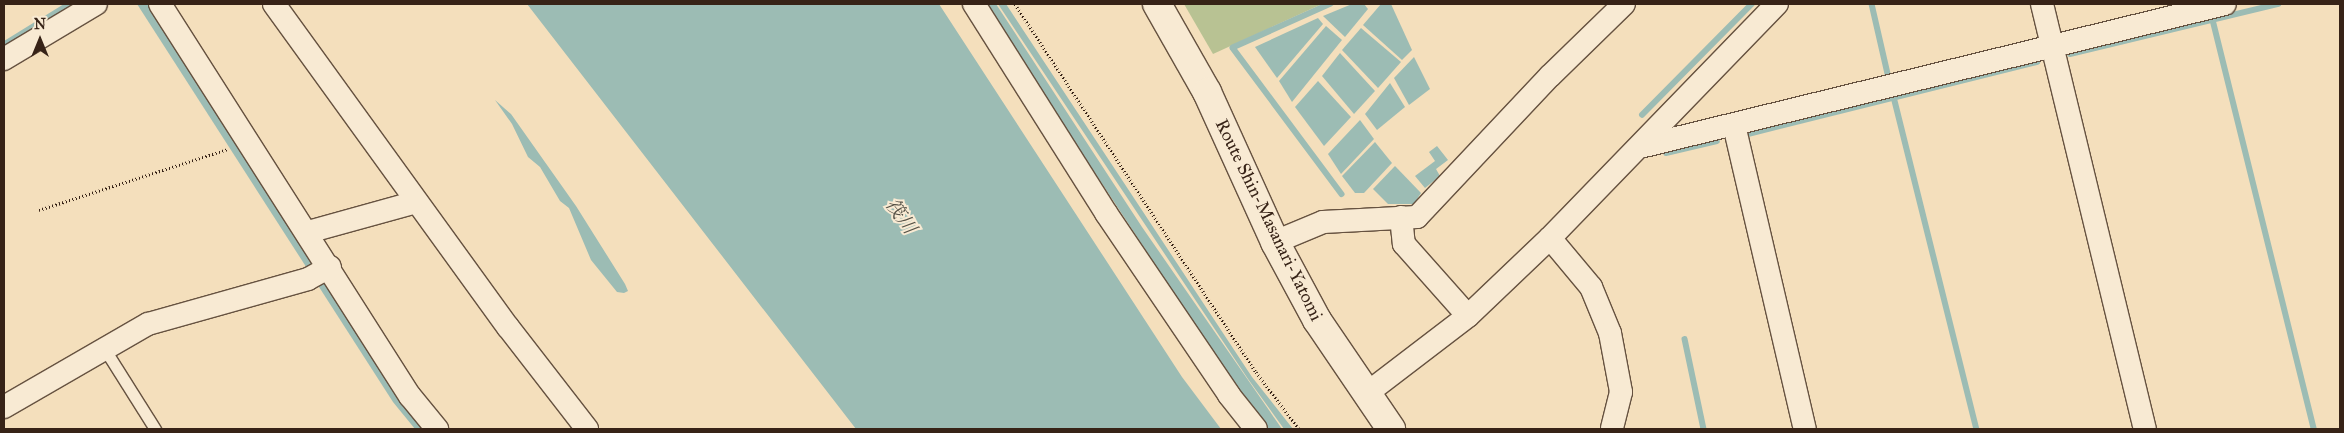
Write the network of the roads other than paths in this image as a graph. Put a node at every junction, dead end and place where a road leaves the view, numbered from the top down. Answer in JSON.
{"nodes":[{"id":1,"x":96,"y":4,"type":"edge"},
{"id":2,"x":160,"y":4,"type":"edge"},
{"id":3,"x":274,"y":4,"type":"edge"},
{"id":4,"x":974,"y":4,"type":"edge"},
{"id":5,"x":1157,"y":4,"type":"edge"},
{"id":6,"x":1624,"y":4,"type":"edge"},
{"id":7,"x":1777,"y":4,"type":"edge"},
{"id":8,"x":2042,"y":4,"type":"edge"},
{"id":9,"x":2225,"y":4,"type":"edge"},
{"id":10,"x":2053,"y":46,"type":"junction"},
{"id":11,"x":4,"y":59,"type":"edge"},
{"id":12,"x":1734,"y":125,"type":"junction"},
{"id":13,"x":1640,"y":147,"type":"junction"},
{"id":14,"x":416,"y":202,"type":"junction"},
{"id":15,"x":1401,"y":217,"type":"junction"},
{"id":16,"x":308,"y":232,"type":"junction"},
{"id":17,"x":1550,"y":238,"type":"junction"},
{"id":18,"x":1276,"y":242,"type":"junction"},
{"id":19,"x":321,"y":272,"type":"junction"},
{"id":20,"x":1468,"y":316,"type":"junction"},
{"id":21,"x":104,"y":348,"type":"junction"},
{"id":22,"x":1366,"y":394,"type":"junction"},
{"id":23,"x":4,"y":407,"type":"edge"},
{"id":24,"x":155,"y":429,"type":"edge"},
{"id":25,"x":438,"y":429,"type":"edge"},
{"id":26,"x":587,"y":429,"type":"edge"},
{"id":27,"x":1256,"y":429,"type":"edge"},
{"id":28,"x":1391,"y":429,"type":"edge"},
{"id":29,"x":1612,"y":429,"type":"edge"},
{"id":30,"x":1805,"y":429,"type":"edge"},
{"id":31,"x":2145,"y":429,"type":"edge"}],
"edges":[{"from":1,"to":11,"type":"street"},
{"from":2,"to":16,"type":"street"},
{"from":3,"to":14,"type":"street"},
{"from":4,"to":27,"type":"street"},
{"from":5,"to":18,"type":"main road","name":"Route Shin-Masanari-Yatomi"},
{"from":6,"to":15,"type":"street"},
{"from":7,"to":13,"type":"street"},
{"from":8,"to":10,"type":"street"},
{"from":9,"to":10,"type":"street"},
{"from":10,"to":12,"type":"street"},
{"from":10,"to":31,"type":"street"},
{"from":12,"to":13,"type":"street"},
{"from":12,"to":30,"type":"street"},
{"from":13,"to":17,"type":"street"},
{"from":14,"to":16,"type":"street"},
{"from":14,"to":26,"type":"street"},
{"from":15,"to":18,"type":"street"},
{"from":15,"to":20,"type":"street"},
{"from":16,"to":19,"type":"street"},
{"from":17,"to":20,"type":"street"},
{"from":17,"to":29,"type":"street"},
{"from":18,"to":22,"type":"main road","name":"Route Shin-Masanari-Yatomi"},
{"from":19,"to":21,"type":"street"},
{"from":19,"to":25,"type":"street"},
{"from":20,"to":22,"type":"street"},
{"from":21,"to":23,"type":"street"},
{"from":21,"to":24,"type":"lane"},
{"from":22,"to":28,"type":"main road","name":"Route Shin-Masanari-Yatomi"}]}
